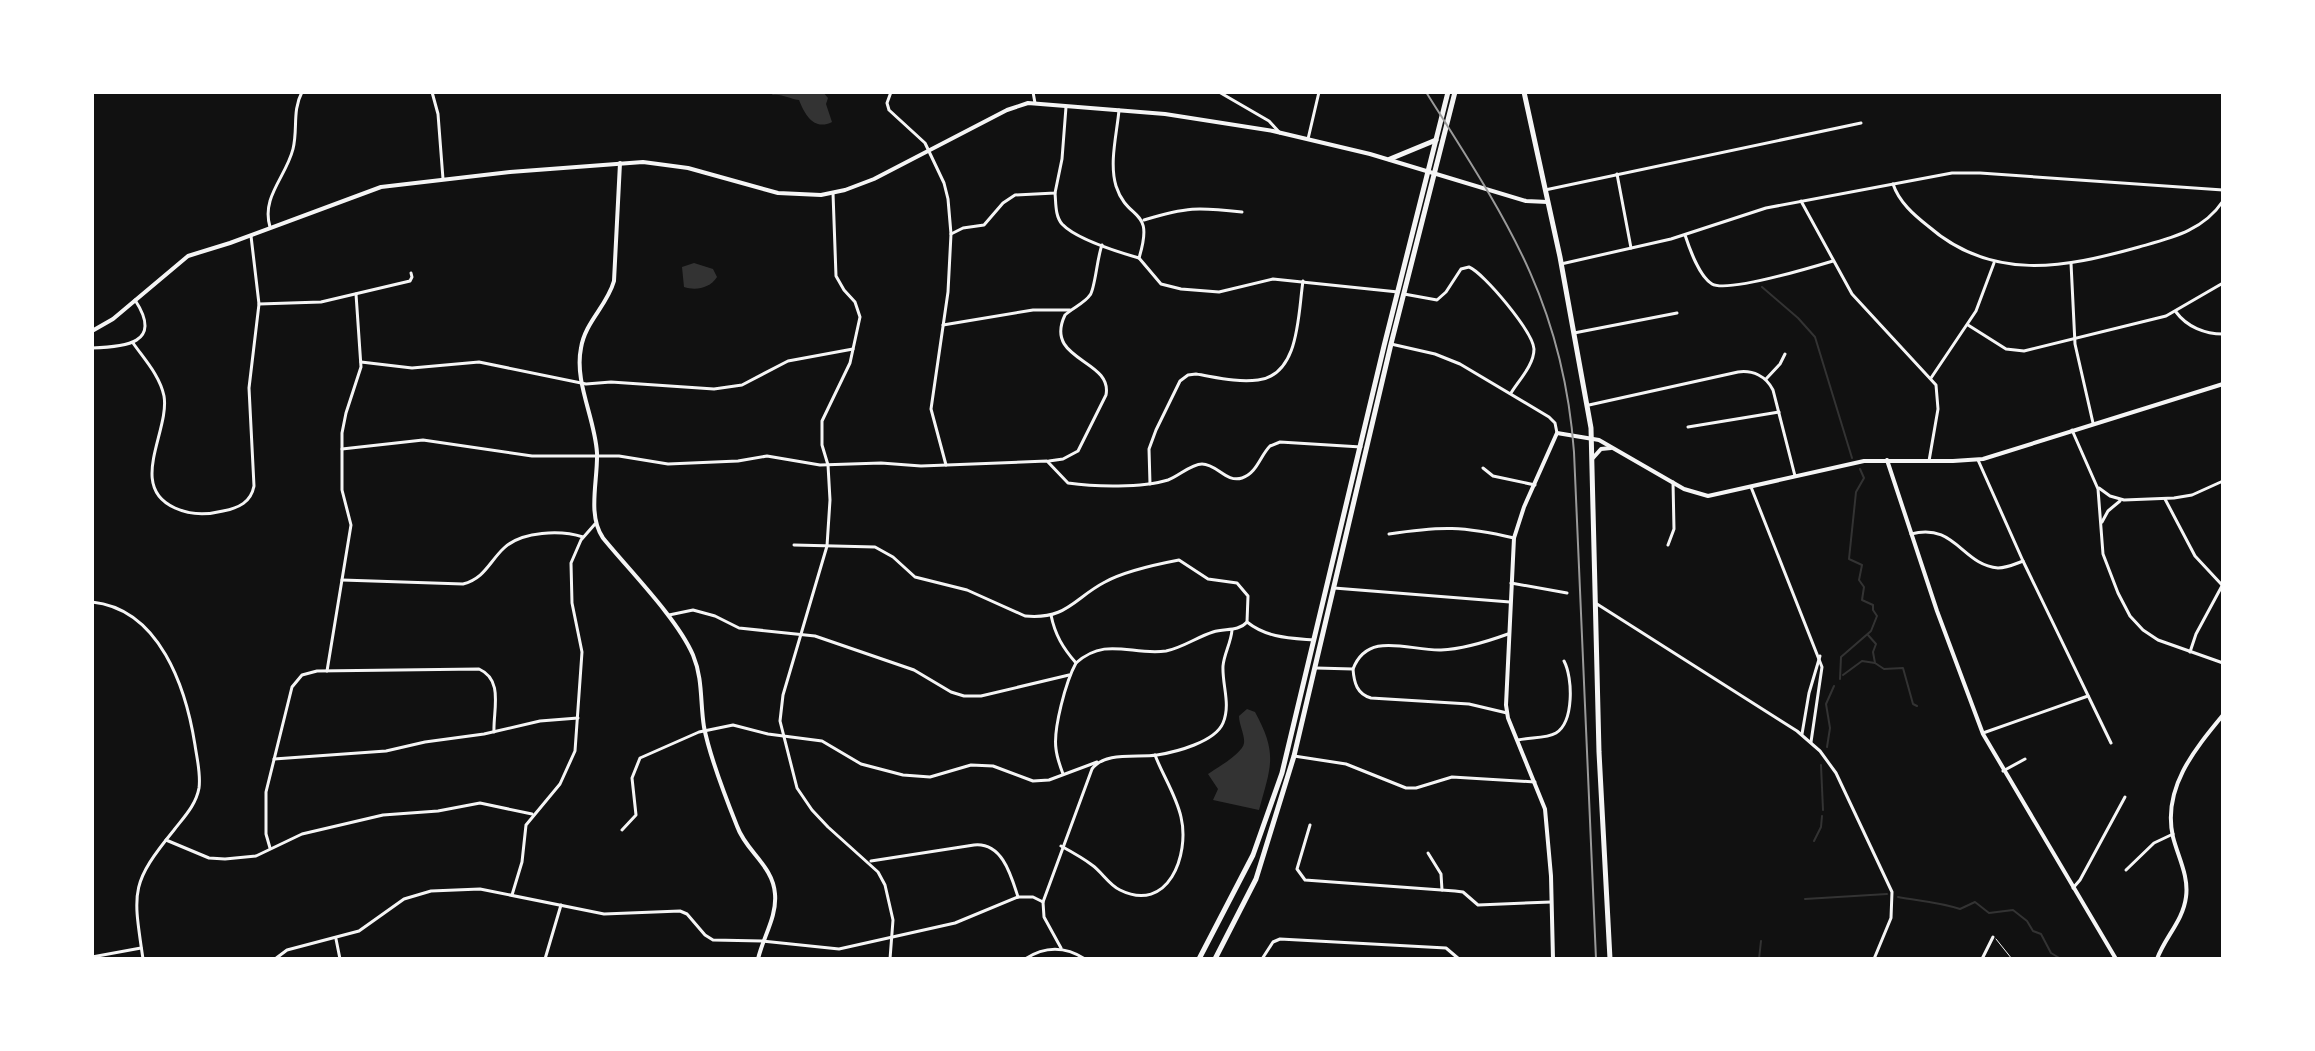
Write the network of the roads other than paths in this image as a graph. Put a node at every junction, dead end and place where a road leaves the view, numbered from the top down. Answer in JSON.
{"nodes":[{"id":1,"x":302,"y":92,"type":"edge"},
{"id":2,"x":432,"y":92,"type":"edge"},
{"id":3,"x":891,"y":92,"type":"edge"},
{"id":4,"x":1033,"y":92,"type":"edge"},
{"id":5,"x":1219,"y":92,"type":"edge"},
{"id":6,"x":1319,"y":92,"type":"edge"},
{"id":7,"x":1448,"y":92,"type":"edge"},
{"id":8,"x":1455,"y":92,"type":"edge"},
{"id":9,"x":1524,"y":92,"type":"edge"},
{"id":10,"x":1035,"y":103,"type":"junction"},
{"id":11,"x":1066,"y":105,"type":"junction"},
{"id":12,"x":1119,"y":110,"type":"junction"},
{"id":13,"x":1861,"y":123,"type":"dead end"},
{"id":14,"x":1280,"y":133,"type":"junction"},
{"id":15,"x":1308,"y":139,"type":"junction"},
{"id":16,"x":1436,"y":140,"type":"junction"},
{"id":17,"x":930,"y":150,"type":"junction"},
{"id":18,"x":1390,"y":159,"type":"junction"},
{"id":19,"x":1434,"y":161,"type":"junction"},
{"id":20,"x":620,"y":163,"type":"junction"},
{"id":21,"x":1617,"y":174,"type":"junction"},
{"id":22,"x":443,"y":179,"type":"junction"},
{"id":23,"x":1893,"y":184,"type":"junction"},
{"id":24,"x":1545,"y":190,"type":"junction"},
{"id":25,"x":2223,"y":190,"type":"edge"},
{"id":26,"x":833,"y":193,"type":"junction"},
{"id":27,"x":1055,"y":193,"type":"junction"},
{"id":28,"x":1801,"y":201,"type":"junction"},
{"id":29,"x":2223,"y":201,"type":"edge"},
{"id":30,"x":1548,"y":202,"type":"junction"},
{"id":31,"x":1242,"y":212,"type":"dead end"},
{"id":32,"x":1143,"y":220,"type":"junction"},
{"id":33,"x":270,"y":227,"type":"junction"},
{"id":34,"x":951,"y":234,"type":"junction"},
{"id":35,"x":250,"y":235,"type":"junction"},
{"id":36,"x":1685,"y":235,"type":"junction"},
{"id":37,"x":1102,"y":245,"type":"junction"},
{"id":38,"x":1631,"y":248,"type":"junction"},
{"id":39,"x":1139,"y":258,"type":"junction"},
{"id":40,"x":1833,"y":261,"type":"junction"},
{"id":41,"x":1994,"y":262,"type":"junction"},
{"id":42,"x":2071,"y":263,"type":"junction"},
{"id":43,"x":1561,"y":264,"type":"junction"},
{"id":44,"x":402,"y":281,"type":"dead end"},
{"id":45,"x":1303,"y":281,"type":"junction"},
{"id":46,"x":2223,"y":283,"type":"edge"},
{"id":47,"x":1401,"y":293,"type":"junction"},
{"id":48,"x":356,"y":294,"type":"junction"},
{"id":49,"x":135,"y":300,"type":"junction"},
{"id":50,"x":259,"y":304,"type":"junction"},
{"id":51,"x":1070,"y":310,"type":"junction"},
{"id":52,"x":2176,"y":312,"type":"junction"},
{"id":53,"x":1677,"y":313,"type":"dead end"},
{"id":54,"x":943,"y":325,"type":"junction"},
{"id":55,"x":1968,"y":325,"type":"junction"},
{"id":56,"x":92,"y":331,"type":"edge"},
{"id":57,"x":1574,"y":333,"type":"junction"},
{"id":58,"x":2223,"y":334,"type":"edge"},
{"id":59,"x":2075,"y":339,"type":"junction"},
{"id":60,"x":133,"y":343,"type":"junction"},
{"id":61,"x":1391,"y":344,"type":"junction"},
{"id":62,"x":92,"y":348,"type":"edge"},
{"id":63,"x":853,"y":349,"type":"junction"},
{"id":64,"x":1785,"y":354,"type":"dead end"},
{"id":65,"x":361,"y":362,"type":"junction"},
{"id":66,"x":1931,"y":378,"type":"junction"},
{"id":67,"x":1766,"y":379,"type":"junction"},
{"id":68,"x":583,"y":383,"type":"junction"},
{"id":69,"x":2223,"y":384,"type":"edge"},
{"id":70,"x":1511,"y":393,"type":"junction"},
{"id":71,"x":1586,"y":406,"type":"junction"},
{"id":72,"x":1780,"y":412,"type":"junction"},
{"id":73,"x":2093,"y":423,"type":"junction"},
{"id":74,"x":1688,"y":427,"type":"dead end"},
{"id":75,"x":2072,"y":430,"type":"junction"},
{"id":76,"x":1557,"y":433,"type":"junction"},
{"id":77,"x":1591,"y":439,"type":"junction"},
{"id":78,"x":1361,"y":447,"type":"junction"},
{"id":79,"x":1611,"y":448,"type":"junction"},
{"id":80,"x":342,"y":449,"type":"junction"},
{"id":81,"x":597,"y":456,"type":"junction"},
{"id":82,"x":1592,"y":460,"type":"junction"},
{"id":83,"x":1887,"y":460,"type":"junction"},
{"id":84,"x":1978,"y":460,"type":"junction"},
{"id":85,"x":1047,"y":461,"type":"junction"},
{"id":86,"x":1929,"y":461,"type":"junction"},
{"id":87,"x":828,"y":465,"type":"junction"},
{"id":88,"x":946,"y":465,"type":"junction"},
{"id":89,"x":1483,"y":468,"type":"dead end"},
{"id":90,"x":1795,"y":476,"type":"junction"},
{"id":91,"x":2223,"y":481,"type":"edge"},
{"id":92,"x":1673,"y":482,"type":"junction"},
{"id":93,"x":1150,"y":484,"type":"junction"},
{"id":94,"x":1535,"y":485,"type":"junction"},
{"id":95,"x":2097,"y":486,"type":"junction"},
{"id":96,"x":1751,"y":487,"type":"junction"},
{"id":97,"x":2165,"y":499,"type":"junction"},
{"id":98,"x":2124,"y":500,"type":"junction"},
{"id":99,"x":595,"y":524,"type":"junction"},
{"id":100,"x":2100,"y":526,"type":"junction"},
{"id":101,"x":1389,"y":534,"type":"dead end"},
{"id":102,"x":1911,"y":534,"type":"junction"},
{"id":103,"x":583,"y":537,"type":"junction"},
{"id":104,"x":1514,"y":538,"type":"junction"},
{"id":105,"x":794,"y":545,"type":"dead end"},
{"id":106,"x":1668,"y":545,"type":"dead end"},
{"id":107,"x":827,"y":546,"type":"junction"},
{"id":108,"x":2023,"y":561,"type":"junction"},
{"id":109,"x":342,"y":580,"type":"junction"},
{"id":110,"x":1511,"y":583,"type":"junction"},
{"id":111,"x":2223,"y":584,"type":"edge"},
{"id":112,"x":1334,"y":588,"type":"junction"},
{"id":113,"x":1567,"y":593,"type":"dead end"},
{"id":114,"x":92,"y":602,"type":"edge"},
{"id":115,"x":1510,"y":602,"type":"junction"},
{"id":116,"x":1597,"y":604,"type":"junction"},
{"id":117,"x":1051,"y":615,"type":"junction"},
{"id":118,"x":668,"y":616,"type":"junction"},
{"id":119,"x":1247,"y":622,"type":"junction"},
{"id":120,"x":1232,"y":630,"type":"junction"},
{"id":121,"x":802,"y":633,"type":"junction"},
{"id":122,"x":1508,"y":634,"type":"junction"},
{"id":123,"x":1314,"y":640,"type":"junction"},
{"id":124,"x":2190,"y":652,"type":"junction"},
{"id":125,"x":1820,"y":656,"type":"junction"},
{"id":126,"x":1564,"y":661,"type":"dead end"},
{"id":127,"x":1076,"y":663,"type":"junction"},
{"id":128,"x":2223,"y":663,"type":"edge"},
{"id":129,"x":1315,"y":668,"type":"junction"},
{"id":130,"x":1353,"y":669,"type":"junction"},
{"id":131,"x":327,"y":671,"type":"junction"},
{"id":132,"x":1069,"y":675,"type":"junction"},
{"id":133,"x":2088,"y":696,"type":"junction"},
{"id":134,"x":1507,"y":713,"type":"junction"},
{"id":135,"x":2223,"y":715,"type":"edge"},
{"id":136,"x":578,"y":718,"type":"junction"},
{"id":137,"x":705,"y":730,"type":"junction"},
{"id":138,"x":494,"y":732,"type":"junction"},
{"id":139,"x":1983,"y":733,"type":"junction"},
{"id":140,"x":1802,"y":735,"type":"junction"},
{"id":141,"x":783,"y":736,"type":"junction"},
{"id":142,"x":1518,"y":740,"type":"junction"},
{"id":143,"x":1811,"y":742,"type":"junction"},
{"id":144,"x":2111,"y":743,"type":"dead end"},
{"id":145,"x":1155,"y":755,"type":"junction"},
{"id":146,"x":1294,"y":756,"type":"junction"},
{"id":147,"x":274,"y":759,"type":"junction"},
{"id":148,"x":2025,"y":759,"type":"dead end"},
{"id":149,"x":1097,"y":762,"type":"junction"},
{"id":150,"x":1075,"y":770,"type":"junction"},
{"id":151,"x":2003,"y":771,"type":"junction"},
{"id":152,"x":1081,"y":773,"type":"dead end"},
{"id":153,"x":1063,"y":774,"type":"junction"},
{"id":154,"x":1085,"y":777,"type":"dead end"},
{"id":155,"x":1535,"y":782,"type":"junction"},
{"id":156,"x":1085,"y":784,"type":"junction"},
{"id":157,"x":2125,"y":797,"type":"dead end"},
{"id":158,"x":532,"y":814,"type":"junction"},
{"id":159,"x":1310,"y":825,"type":"dead end"},
{"id":160,"x":622,"y":830,"type":"dead end"},
{"id":161,"x":2173,"y":834,"type":"junction"},
{"id":162,"x":166,"y":840,"type":"junction"},
{"id":163,"x":1061,"y":846,"type":"junction"},
{"id":164,"x":270,"y":848,"type":"junction"},
{"id":165,"x":1428,"y":853,"type":"dead end"},
{"id":166,"x":870,"y":862,"type":"junction"},
{"id":167,"x":2126,"y":870,"type":"dead end"},
{"id":168,"x":2073,"y":888,"type":"junction"},
{"id":169,"x":1442,"y":890,"type":"junction"},
{"id":170,"x":512,"y":895,"type":"junction"},
{"id":171,"x":1018,"y":897,"type":"junction"},
{"id":172,"x":1043,"y":902,"type":"junction"},
{"id":173,"x":1551,"y":902,"type":"junction"},
{"id":174,"x":561,"y":905,"type":"junction"},
{"id":175,"x":892,"y":935,"type":"junction"},
{"id":176,"x":1993,"y":937,"type":"joint"},
{"id":177,"x":336,"y":939,"type":"junction"},
{"id":178,"x":762,"y":941,"type":"junction"},
{"id":179,"x":141,"y":948,"type":"junction"},
{"id":180,"x":1061,"y":948,"type":"junction"},
{"id":181,"x":92,"y":957,"type":"edge"},
{"id":182,"x":143,"y":959,"type":"edge"},
{"id":183,"x":275,"y":959,"type":"edge"},
{"id":184,"x":340,"y":959,"type":"edge"},
{"id":185,"x":545,"y":959,"type":"edge"},
{"id":186,"x":758,"y":959,"type":"edge"},
{"id":187,"x":890,"y":959,"type":"edge"},
{"id":188,"x":1025,"y":959,"type":"edge"},
{"id":189,"x":1085,"y":959,"type":"edge"},
{"id":190,"x":1199,"y":959,"type":"edge"},
{"id":191,"x":1215,"y":959,"type":"edge"},
{"id":192,"x":1262,"y":959,"type":"edge"},
{"id":193,"x":1459,"y":959,"type":"edge"},
{"id":194,"x":1553,"y":959,"type":"edge"},
{"id":195,"x":1610,"y":959,"type":"edge"},
{"id":196,"x":1874,"y":959,"type":"edge"},
{"id":197,"x":1982,"y":959,"type":"edge"},
{"id":198,"x":2012,"y":959,"type":"edge"},
{"id":199,"x":2116,"y":959,"type":"edge"},
{"id":200,"x":2159,"y":959,"type":"edge"}],
"edges":[{"from":1,"to":33,"type":"street"},
{"from":2,"to":22,"type":"street"},
{"from":3,"to":17,"type":"street"},
{"from":4,"to":10,"type":"street"},
{"from":5,"to":14,"type":"street"},
{"from":6,"to":15,"type":"street"},
{"from":7,"to":16,"type":"main road"},
{"from":8,"to":19,"type":"main road"},
{"from":9,"to":24,"type":"main road"},
{"from":10,"to":11,"type":"street"},
{"from":10,"to":17,"type":"street"},
{"from":11,"to":12,"type":"street"},
{"from":11,"to":27,"type":"street"},
{"from":12,"to":14,"type":"street"},
{"from":12,"to":32,"type":"street"},
{"from":13,"to":21,"type":"street"},
{"from":14,"to":15,"type":"street"},
{"from":15,"to":18,"type":"street"},
{"from":16,"to":18,"type":"main road"},
{"from":16,"to":19,"type":"main road"},
{"from":17,"to":26,"type":"street"},
{"from":17,"to":34,"type":"street"},
{"from":18,"to":30,"type":"street"},
{"from":19,"to":47,"type":"main road"},
{"from":20,"to":22,"type":"street"},
{"from":20,"to":26,"type":"street"},
{"from":20,"to":68,"type":"street"},
{"from":21,"to":24,"type":"street"},
{"from":21,"to":38,"type":"street"},
{"from":22,"to":33,"type":"street"},
{"from":23,"to":25,"type":"street"},
{"from":23,"to":28,"type":"street"},
{"from":23,"to":41,"type":"street"},
{"from":24,"to":30,"type":"main road"},
{"from":26,"to":63,"type":"street"},
{"from":27,"to":34,"type":"street"},
{"from":27,"to":37,"type":"street"},
{"from":28,"to":36,"type":"street"},
{"from":28,"to":40,"type":"street"},
{"from":29,"to":42,"type":"street"},
{"from":30,"to":43,"type":"main road"},
{"from":31,"to":32,"type":"street"},
{"from":32,"to":39,"type":"street"},
{"from":33,"to":35,"type":"street"},
{"from":34,"to":54,"type":"street"},
{"from":35,"to":49,"type":"street"},
{"from":35,"to":50,"type":"street"},
{"from":36,"to":38,"type":"street"},
{"from":36,"to":40,"type":"street"},
{"from":37,"to":39,"type":"street"},
{"from":37,"to":51,"type":"street"},
{"from":38,"to":43,"type":"street"},
{"from":39,"to":45,"type":"street"},
{"from":40,"to":66,"type":"street"},
{"from":41,"to":42,"type":"street"},
{"from":41,"to":55,"type":"street"},
{"from":42,"to":59,"type":"street"},
{"from":43,"to":57,"type":"main road"},
{"from":44,"to":48,"type":"street"},
{"from":45,"to":47,"type":"street"},
{"from":45,"to":93,"type":"street"},
{"from":46,"to":52,"type":"street"},
{"from":47,"to":61,"type":"main road"},
{"from":47,"to":70,"type":"street"},
{"from":47,"to":78,"type":"main road"},
{"from":48,"to":50,"type":"street"},
{"from":48,"to":65,"type":"street"},
{"from":49,"to":56,"type":"street"},
{"from":49,"to":60,"type":"street"},
{"from":50,"to":60,"type":"street"},
{"from":51,"to":54,"type":"street"},
{"from":51,"to":85,"type":"street"},
{"from":52,"to":58,"type":"street"},
{"from":52,"to":59,"type":"street"},
{"from":53,"to":57,"type":"street"},
{"from":54,"to":88,"type":"street"},
{"from":55,"to":59,"type":"street"},
{"from":55,"to":66,"type":"street"},
{"from":57,"to":71,"type":"main road"},
{"from":59,"to":73,"type":"street"},
{"from":60,"to":62,"type":"street"},
{"from":61,"to":70,"type":"street"},
{"from":61,"to":112,"type":"main road"},
{"from":63,"to":68,"type":"street"},
{"from":63,"to":87,"type":"street"},
{"from":64,"to":67,"type":"street"},
{"from":65,"to":68,"type":"street"},
{"from":65,"to":80,"type":"street"},
{"from":66,"to":86,"type":"street"},
{"from":67,"to":71,"type":"street"},
{"from":67,"to":72,"type":"street"},
{"from":68,"to":81,"type":"street"},
{"from":69,"to":73,"type":"street"},
{"from":70,"to":76,"type":"street"},
{"from":71,"to":77,"type":"main road"},
{"from":72,"to":74,"type":"street"},
{"from":72,"to":90,"type":"street"},
{"from":73,"to":75,"type":"street"},
{"from":75,"to":84,"type":"street"},
{"from":75,"to":95,"type":"street"},
{"from":76,"to":77,"type":"street"},
{"from":76,"to":94,"type":"street"},
{"from":77,"to":79,"type":"street"},
{"from":77,"to":82,"type":"main road"},
{"from":78,"to":93,"type":"street"},
{"from":78,"to":123,"type":"main road"},
{"from":79,"to":82,"type":"street"},
{"from":79,"to":92,"type":"street"},
{"from":80,"to":81,"type":"street"},
{"from":80,"to":109,"type":"street"},
{"from":81,"to":87,"type":"street"},
{"from":81,"to":99,"type":"street"},
{"from":82,"to":116,"type":"main road"},
{"from":83,"to":86,"type":"street"},
{"from":83,"to":90,"type":"street"},
{"from":83,"to":102,"type":"street"},
{"from":84,"to":86,"type":"street"},
{"from":84,"to":108,"type":"street"},
{"from":85,"to":88,"type":"street"},
{"from":85,"to":93,"type":"street"},
{"from":87,"to":88,"type":"street"},
{"from":87,"to":107,"type":"street"},
{"from":89,"to":94,"type":"street"},
{"from":90,"to":96,"type":"street"},
{"from":91,"to":97,"type":"street"},
{"from":92,"to":96,"type":"street"},
{"from":92,"to":106,"type":"street"},
{"from":94,"to":104,"type":"street"},
{"from":95,"to":98,"type":"street"},
{"from":95,"to":100,"type":"street"},
{"from":96,"to":125,"type":"street"},
{"from":97,"to":98,"type":"street"},
{"from":97,"to":111,"type":"street"},
{"from":98,"to":100,"type":"street"},
{"from":99,"to":103,"type":"street"},
{"from":99,"to":118,"type":"street"},
{"from":100,"to":124,"type":"street"},
{"from":101,"to":104,"type":"street"},
{"from":102,"to":108,"type":"street"},
{"from":102,"to":139,"type":"street"},
{"from":103,"to":109,"type":"street"},
{"from":103,"to":136,"type":"street"},
{"from":104,"to":110,"type":"street"},
{"from":105,"to":107,"type":"street"},
{"from":107,"to":117,"type":"street"},
{"from":107,"to":121,"type":"street"},
{"from":108,"to":133,"type":"street"},
{"from":109,"to":131,"type":"street"},
{"from":110,"to":113,"type":"street"},
{"from":110,"to":115,"type":"street"},
{"from":111,"to":124,"type":"street"},
{"from":112,"to":115,"type":"street"},
{"from":112,"to":129,"type":"main road"},
{"from":114,"to":162,"type":"street"},
{"from":115,"to":122,"type":"street"},
{"from":116,"to":140,"type":"street"},
{"from":116,"to":195,"type":"main road"},
{"from":117,"to":119,"type":"street"},
{"from":117,"to":127,"type":"street"},
{"from":118,"to":121,"type":"street"},
{"from":118,"to":137,"type":"street"},
{"from":119,"to":120,"type":"street"},
{"from":119,"to":123,"type":"street"},
{"from":120,"to":127,"type":"street"},
{"from":120,"to":145,"type":"street"},
{"from":121,"to":132,"type":"street"},
{"from":121,"to":141,"type":"street"},
{"from":122,"to":130,"type":"street"},
{"from":122,"to":134,"type":"street"},
{"from":123,"to":190,"type":"main road"},
{"from":124,"to":128,"type":"street"},
{"from":125,"to":140,"type":"street"},
{"from":125,"to":143,"type":"street"},
{"from":126,"to":142,"type":"street"},
{"from":127,"to":132,"type":"street"},
{"from":129,"to":130,"type":"street"},
{"from":129,"to":146,"type":"main road"},
{"from":130,"to":134,"type":"street"},
{"from":131,"to":138,"type":"street"},
{"from":131,"to":147,"type":"street"},
{"from":132,"to":153,"type":"street"},
{"from":133,"to":139,"type":"street"},
{"from":133,"to":144,"type":"street"},
{"from":134,"to":142,"type":"street"},
{"from":135,"to":161,"type":"street"},
{"from":136,"to":138,"type":"street"},
{"from":136,"to":158,"type":"street"},
{"from":137,"to":141,"type":"street"},
{"from":137,"to":160,"type":"street"},
{"from":137,"to":178,"type":"street"},
{"from":138,"to":147,"type":"street"},
{"from":139,"to":151,"type":"street"},
{"from":140,"to":143,"type":"street"},
{"from":141,"to":153,"type":"street"},
{"from":141,"to":166,"type":"street"},
{"from":142,"to":155,"type":"street"},
{"from":143,"to":196,"type":"street"},
{"from":145,"to":149,"type":"street"},
{"from":145,"to":163,"type":"street"},
{"from":146,"to":155,"type":"street"},
{"from":146,"to":191,"type":"main road"},
{"from":147,"to":164,"type":"street"},
{"from":148,"to":151,"type":"street"},
{"from":149,"to":150,"type":"street"},
{"from":149,"to":156,"type":"street"},
{"from":150,"to":152,"type":"street"},
{"from":150,"to":153,"type":"street"},
{"from":151,"to":168,"type":"street"},
{"from":154,"to":156,"type":"street"},
{"from":155,"to":173,"type":"street"},
{"from":156,"to":163,"type":"street"},
{"from":157,"to":168,"type":"street"},
{"from":158,"to":164,"type":"street"},
{"from":158,"to":170,"type":"street"},
{"from":159,"to":169,"type":"street"},
{"from":161,"to":167,"type":"street"},
{"from":161,"to":200,"type":"street"},
{"from":162,"to":164,"type":"street"},
{"from":162,"to":179,"type":"street"},
{"from":163,"to":172,"type":"street"},
{"from":165,"to":169,"type":"street"},
{"from":166,"to":171,"type":"street"},
{"from":166,"to":175,"type":"street"},
{"from":168,"to":199,"type":"street"},
{"from":169,"to":173,"type":"street"},
{"from":170,"to":174,"type":"street"},
{"from":170,"to":177,"type":"street"},
{"from":171,"to":172,"type":"street"},
{"from":171,"to":175,"type":"street"},
{"from":172,"to":180,"type":"street"},
{"from":173,"to":194,"type":"street"},
{"from":174,"to":178,"type":"street"},
{"from":174,"to":185,"type":"street"},
{"from":175,"to":178,"type":"street"},
{"from":175,"to":187,"type":"street"},
{"from":176,"to":197,"type":"street"},
{"from":176,"to":198,"type":"lane"},
{"from":177,"to":183,"type":"street"},
{"from":177,"to":184,"type":"street"},
{"from":178,"to":186,"type":"street"},
{"from":179,"to":181,"type":"street"},
{"from":179,"to":182,"type":"street"},
{"from":180,"to":188,"type":"street"},
{"from":180,"to":189,"type":"street"},
{"from":192,"to":193,"type":"street"}]}
